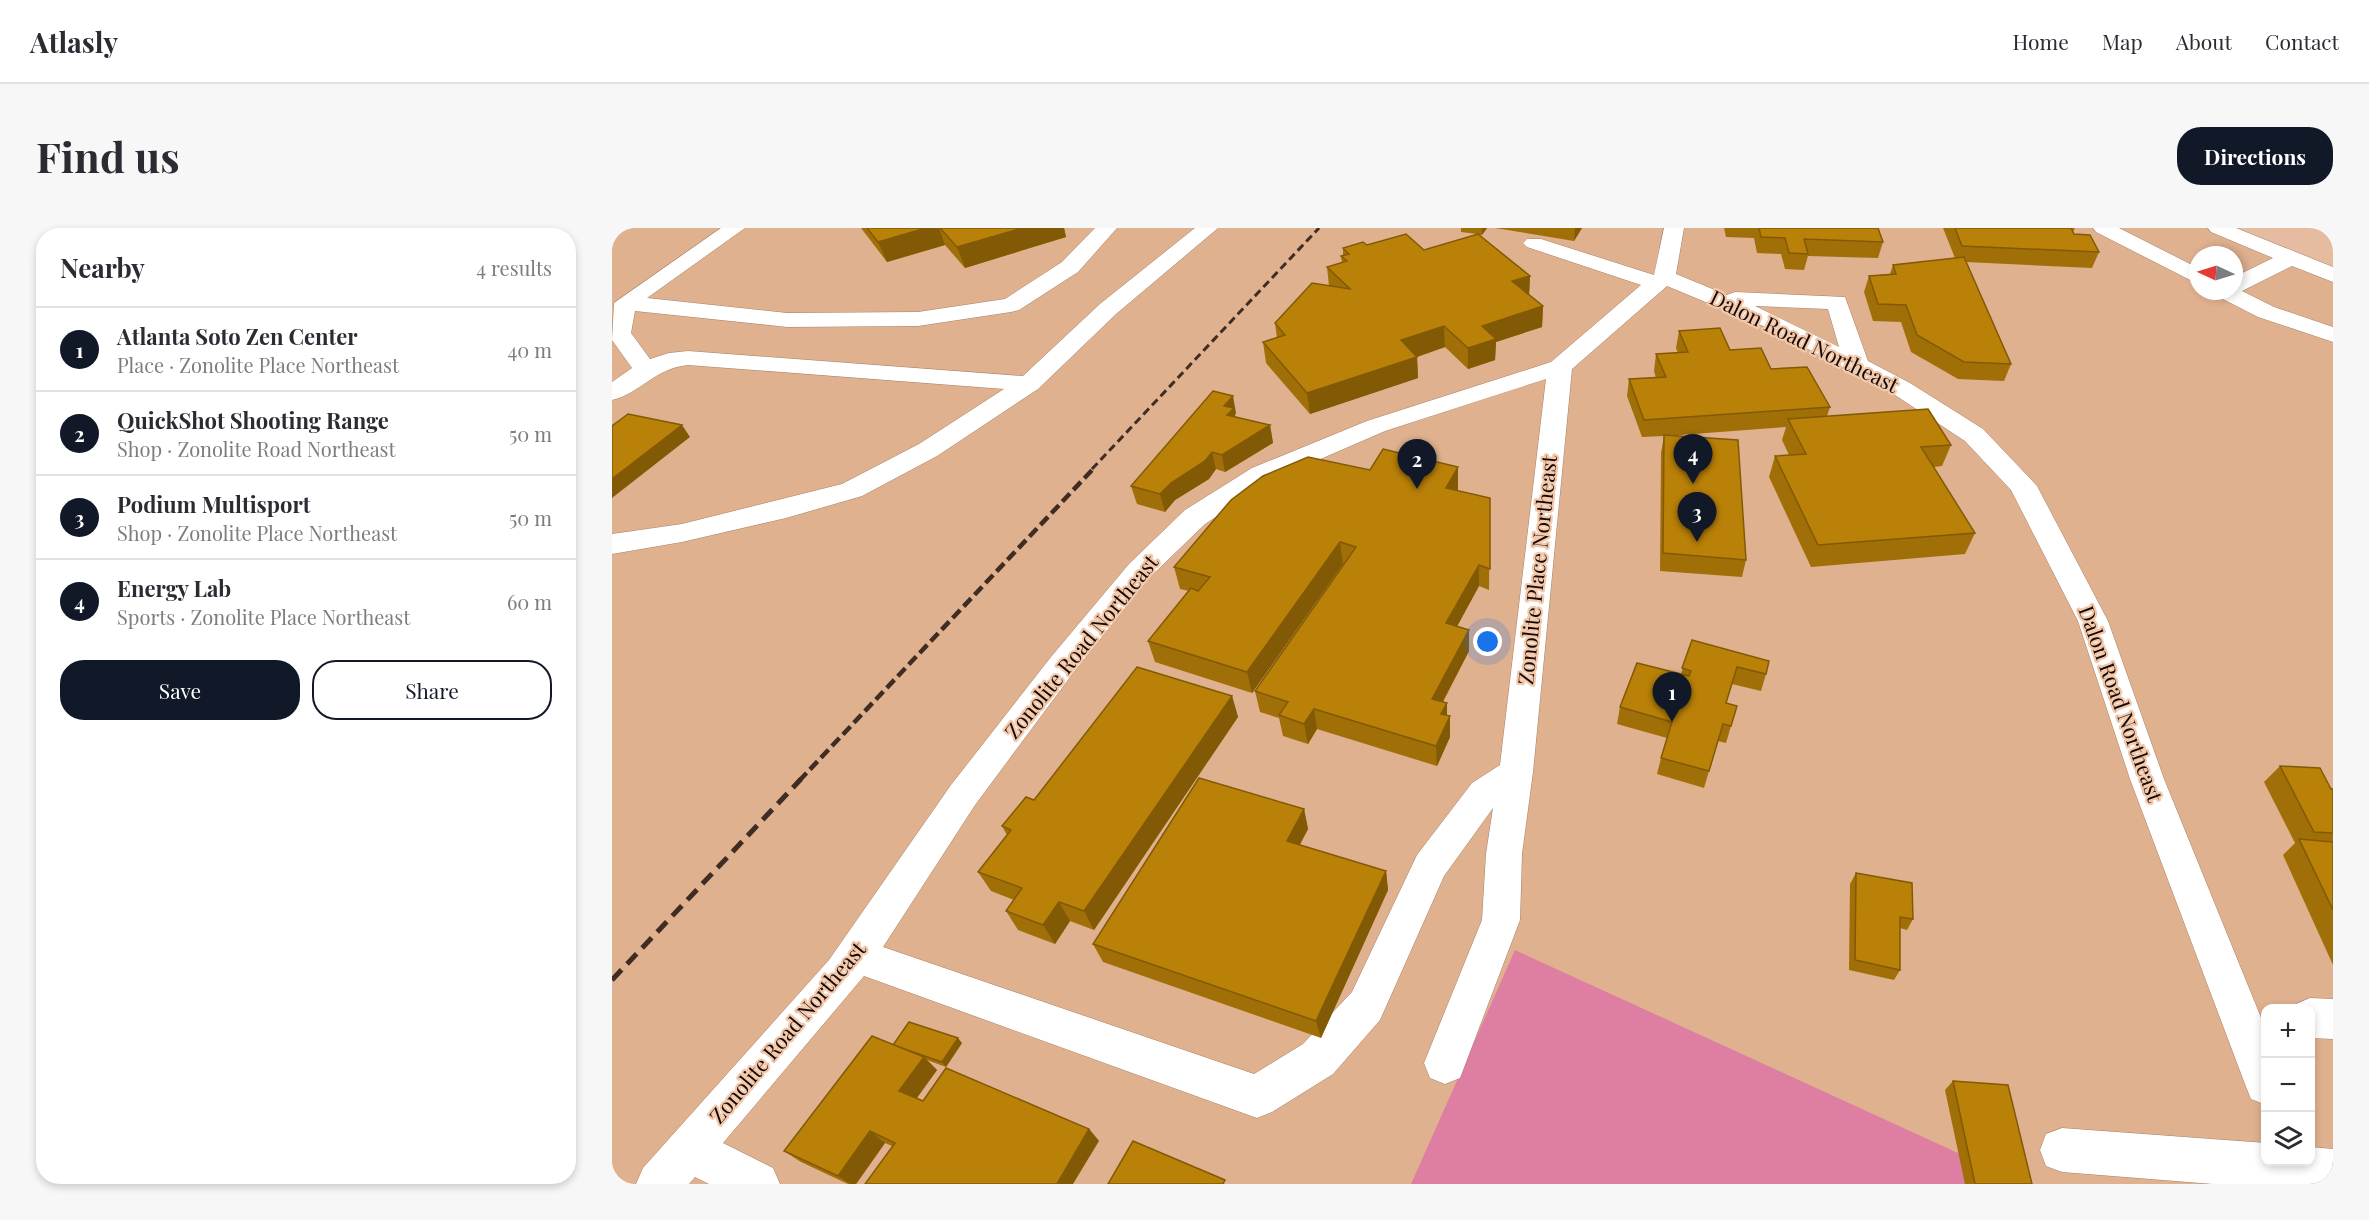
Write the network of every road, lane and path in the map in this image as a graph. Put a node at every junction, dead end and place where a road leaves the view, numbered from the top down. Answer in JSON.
{"nodes":[{"id":1,"x":735,"y":228,"type":"edge"},
{"id":2,"x":1107,"y":228,"type":"edge"},
{"id":3,"x":1208,"y":228,"type":"edge"},
{"id":4,"x":1674,"y":228,"type":"edge"},
{"id":5,"x":2103,"y":228,"type":"edge"},
{"id":6,"x":2218,"y":228,"type":"edge"},
{"id":7,"x":1534,"y":243,"type":"dead end"},
{"id":8,"x":2291,"y":258,"type":"junction"},
{"id":9,"x":2189,"y":272,"type":"edge"},
{"id":10,"x":2333,"y":275,"type":"edge"},
{"id":11,"x":1661,"y":280,"type":"junction"},
{"id":12,"x":2243,"y":281,"type":"edge"},
{"id":13,"x":1716,"y":298,"type":"junction"},
{"id":14,"x":2243,"y":300,"type":"edge"},
{"id":15,"x":625,"y":303,"type":"junction"},
{"id":16,"x":2333,"y":335,"type":"edge"},
{"id":17,"x":1857,"y":364,"type":"junction"},
{"id":18,"x":1560,"y":367,"type":"junction"},
{"id":19,"x":645,"y":370,"type":"junction"},
{"id":20,"x":1029,"y":384,"type":"junction"},
{"id":21,"x":612,"y":393,"type":"edge"},
{"id":22,"x":612,"y":544,"type":"edge"},
{"id":23,"x":1516,"y":772,"type":"junction"},
{"id":24,"x":849,"y":964,"type":"junction"},
{"id":25,"x":2252,"y":1014,"type":"edge"},
{"id":26,"x":2315,"y":1018,"type":"edge"},
{"id":27,"x":2333,"y":1019,"type":"edge"},
{"id":28,"x":2261,"y":1062,"type":"edge"},
{"id":29,"x":1445,"y":1063,"type":"dead end"},
{"id":30,"x":689,"y":1150,"type":"junction"},
{"id":31,"x":2062,"y":1150,"type":"dead end"},
{"id":32,"x":2308,"y":1171,"type":"edge"},
{"id":33,"x":659,"y":1184,"type":"edge"},
{"id":34,"x":757,"y":1184,"type":"edge"}],
"edges":[{"from":1,"to":15,"type":"street"},
{"from":2,"to":15,"type":"street"},
{"from":3,"to":20,"type":"street"},
{"from":4,"to":11,"type":"street"},
{"from":5,"to":9,"type":"street"},
{"from":6,"to":8,"type":"street"},
{"from":7,"to":11,"type":"street","name":"Dalon Road Northeast"},
{"from":8,"to":10,"type":"street"},
{"from":8,"to":12,"type":"street"},
{"from":11,"to":13,"type":"street","name":"Dalon Road Northeast"},
{"from":11,"to":18,"type":"street","name":"Zonolite Road Northeast"},
{"from":13,"to":17,"type":"street","name":"Dalon Road Northeast"},
{"from":13,"to":17,"type":"street"},
{"from":14,"to":16,"type":"street"},
{"from":15,"to":19,"type":"street"},
{"from":17,"to":25,"type":"street","name":"Dalon Road Northeast"},
{"from":18,"to":23,"type":"street","name":"Zonolite Place Northeast"},
{"from":18,"to":24,"type":"street","name":"Zonolite Road Northeast"},
{"from":19,"to":20,"type":"street"},
{"from":19,"to":21,"type":"street"},
{"from":20,"to":22,"type":"street"},
{"from":23,"to":24,"type":"street"},
{"from":23,"to":29,"type":"street","name":"Zonolite Place Northeast"},
{"from":24,"to":30,"type":"street","name":"Zonolite Road Northeast"},
{"from":25,"to":28,"type":"street","name":"Dalon Road Northeast"},
{"from":26,"to":27,"type":"street"},
{"from":30,"to":33,"type":"street","name":"Zonolite Road Northeast"},
{"from":30,"to":34,"type":"street"},
{"from":31,"to":32,"type":"street"}]}
